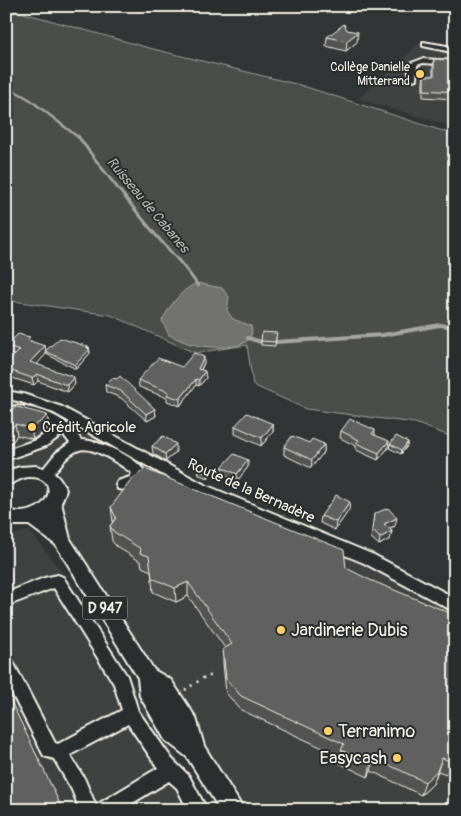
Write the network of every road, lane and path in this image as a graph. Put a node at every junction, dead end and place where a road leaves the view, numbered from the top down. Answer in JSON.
{"nodes":[{"id":1,"x":426,"y":44,"type":"dead end"},
{"id":2,"x":454,"y":57,"type":"edge"},
{"id":3,"x":412,"y":79,"type":"dead end"},
{"id":4,"x":6,"y":395,"type":"edge"},
{"id":5,"x":7,"y":412,"type":"edge"},
{"id":6,"x":63,"y":428,"type":"junction"},
{"id":7,"x":77,"y":444,"type":"junction"},
{"id":8,"x":6,"y":455,"type":"edge"},
{"id":9,"x":46,"y":474,"type":"junction"},
{"id":10,"x":8,"y":477,"type":"edge"},
{"id":11,"x":123,"y":485,"type":"dead end"},
{"id":12,"x":54,"y":505,"type":"junction"},
{"id":13,"x":6,"y":516,"type":"edge"},
{"id":14,"x":32,"y":518,"type":"junction"},
{"id":15,"x":62,"y":540,"type":"junction"},
{"id":16,"x":6,"y":600,"type":"edge"},
{"id":17,"x":455,"y":606,"type":"edge"},
{"id":18,"x":6,"y":665,"type":"edge"},
{"id":19,"x":179,"y":687,"type":"dead end"},
{"id":20,"x":183,"y":692,"type":"dead end"},
{"id":21,"x":131,"y":714,"type":"junction"},
{"id":22,"x":59,"y":752,"type":"junction"},
{"id":23,"x":171,"y":770,"type":"junction"},
{"id":24,"x":88,"y":810,"type":"edge"},
{"id":25,"x":104,"y":810,"type":"edge"},
{"id":26,"x":198,"y":810,"type":"edge"},
{"id":27,"x":233,"y":810,"type":"edge"}],
"edges":[{"from":1,"to":2,"type":"street"},
{"from":2,"to":3,"type":"street"},
{"from":4,"to":17,"type":"street","name":"Route de la Bernadère"},
{"from":5,"to":6,"type":"street"},
{"from":6,"to":7,"type":"street"},
{"from":6,"to":8,"type":"street"},
{"from":7,"to":9,"type":"street"},
{"from":7,"to":11,"type":"street"},
{"from":9,"to":10,"type":"main road"},
{"from":9,"to":12,"type":"main road"},
{"from":12,"to":14,"type":"main road"},
{"from":12,"to":15,"type":"main road","number":"D 947"},
{"from":13,"to":14,"type":"main road"},
{"from":14,"to":15,"type":"main road","number":"D 947"},
{"from":15,"to":27,"type":"main road","number":"D 947"},
{"from":16,"to":21,"type":"street"},
{"from":18,"to":22,"type":"street"},
{"from":19,"to":20,"type":"path"},
{"from":21,"to":22,"type":"street"},
{"from":21,"to":23,"type":"street"},
{"from":22,"to":24,"type":"street"},
{"from":23,"to":25,"type":"street"},
{"from":23,"to":26,"type":"street"}]}
